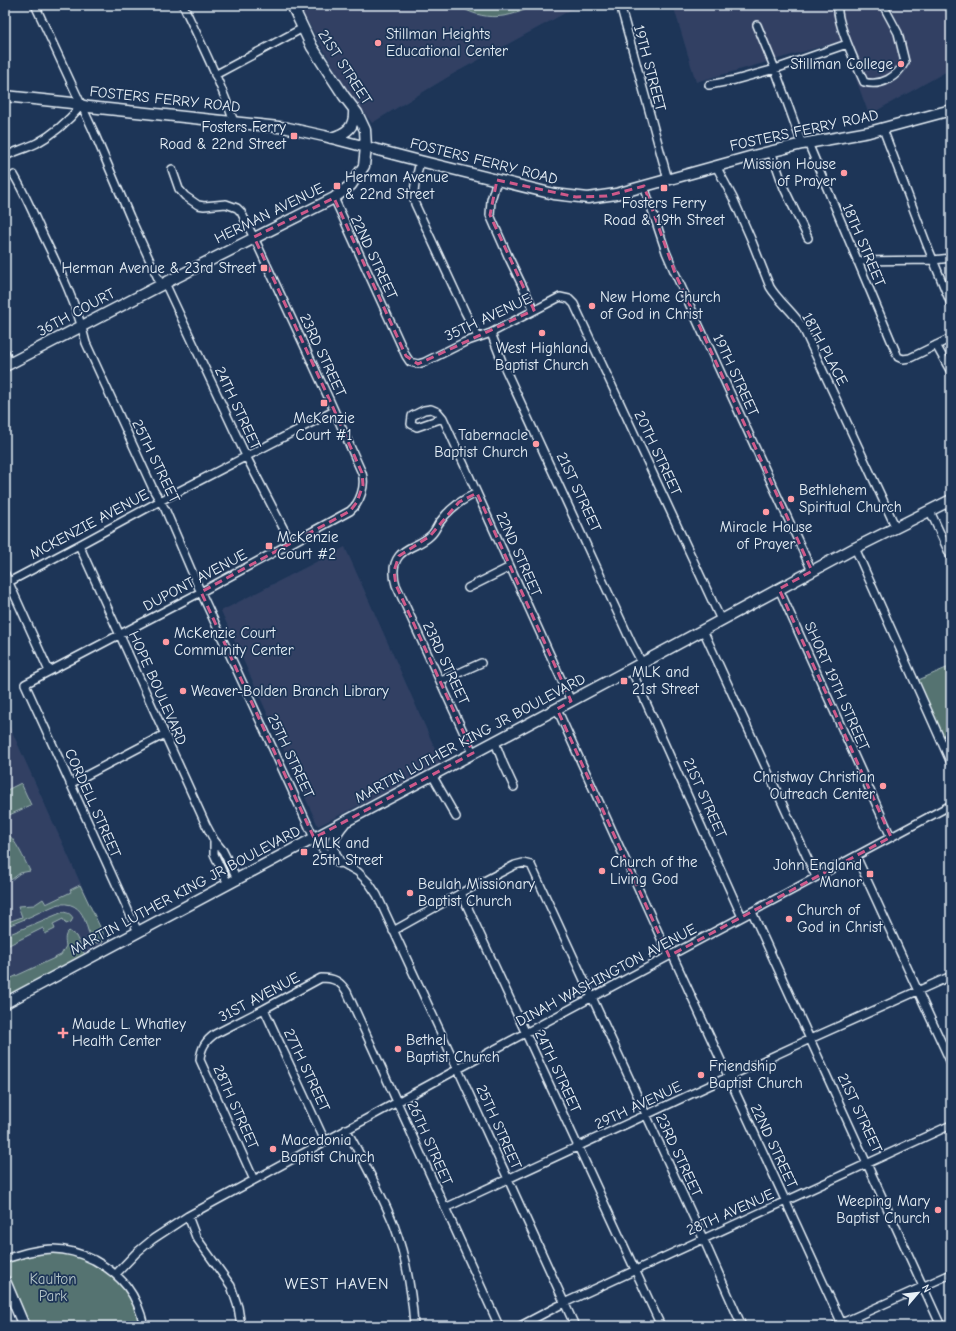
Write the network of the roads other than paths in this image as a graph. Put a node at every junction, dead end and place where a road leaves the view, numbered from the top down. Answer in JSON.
{"nodes":[{"id":1,"x":35,"y":5,"type":"edge"},
{"id":2,"x":183,"y":5,"type":"edge"},
{"id":3,"x":292,"y":5,"type":"edge"},
{"id":4,"x":838,"y":5,"type":"edge"},
{"id":5,"x":883,"y":5,"type":"edge"},
{"id":6,"x":621,"y":8,"type":"dead end"},
{"id":7,"x":757,"y":26,"type":"dead end"},
{"id":8,"x":303,"y":28,"type":"junction"},
{"id":9,"x":847,"y":44,"type":"junction"},
{"id":10,"x":775,"y":69,"type":"junction"},
{"id":11,"x":215,"y":75,"type":"junction"},
{"id":12,"x":709,"y":85,"type":"dead end"},
{"id":13,"x":5,"y":96,"type":"edge"},
{"id":14,"x":81,"y":106,"type":"junction"},
{"id":15,"x":354,"y":110,"type":"junction"},
{"id":16,"x":951,"y":110,"type":"edge"},
{"id":17,"x":234,"y":122,"type":"junction"},
{"id":18,"x":883,"y":129,"type":"junction"},
{"id":19,"x":331,"y":138,"type":"junction"},
{"id":20,"x":805,"y":144,"type":"junction"},
{"id":21,"x":366,"y":147,"type":"junction"},
{"id":22,"x":380,"y":150,"type":"junction"},
{"id":23,"x":771,"y":151,"type":"junction"},
{"id":24,"x":5,"y":156,"type":"edge"},
{"id":25,"x":420,"y":161,"type":"junction"},
{"id":26,"x":364,"y":166,"type":"junction"},
{"id":27,"x":716,"y":166,"type":"junction"},
{"id":28,"x":172,"y":169,"type":"dead end"},
{"id":29,"x":14,"y":175,"type":"dead end"},
{"id":30,"x":497,"y":180,"type":"junction"},
{"id":31,"x":668,"y":180,"type":"junction"},
{"id":32,"x":644,"y":186,"type":"junction"},
{"id":33,"x":334,"y":198,"type":"junction"},
{"id":34,"x":254,"y":237,"type":"junction"},
{"id":35,"x":808,"y":238,"type":"dead end"},
{"id":36,"x":951,"y":258,"type":"edge"},
{"id":37,"x":933,"y":260,"type":"junction"},
{"id":38,"x":857,"y":261,"type":"junction"},
{"id":39,"x":163,"y":284,"type":"junction"},
{"id":40,"x":569,"y":299,"type":"joint"},
{"id":41,"x":951,"y":304,"type":"edge"},
{"id":42,"x":534,"y":310,"type":"junction"},
{"id":43,"x":82,"y":326,"type":"junction"},
{"id":44,"x":491,"y":333,"type":"junction"},
{"id":45,"x":478,"y":337,"type":"junction"},
{"id":46,"x":951,"y":338,"type":"edge"},
{"id":47,"x":936,"y":345,"type":"junction"},
{"id":48,"x":5,"y":352,"type":"edge"},
{"id":49,"x":418,"y":364,"type":"joint"},
{"id":50,"x":7,"y":365,"type":"edge"},
{"id":51,"x":951,"y":372,"type":"edge"},
{"id":52,"x":334,"y":411,"type":"junction"},
{"id":53,"x":442,"y":418,"type":"dead end"},
{"id":54,"x":246,"y":456,"type":"junction"},
{"id":55,"x":363,"y":485,"type":"joint"},
{"id":56,"x":477,"y":493,"type":"junction"},
{"id":57,"x":951,"y":500,"type":"edge"},
{"id":58,"x":160,"y":501,"type":"junction"},
{"id":59,"x":930,"y":511,"type":"junction"},
{"id":60,"x":896,"y":528,"type":"junction"},
{"id":61,"x":291,"y":543,"type":"junction"},
{"id":62,"x":79,"y":545,"type":"junction"},
{"id":63,"x":855,"y":548,"type":"junction"},
{"id":64,"x":951,"y":557,"type":"edge"},
{"id":65,"x":510,"y":567,"type":"junction"},
{"id":66,"x":812,"y":571,"type":"junction"},
{"id":67,"x":5,"y":574,"type":"edge"},
{"id":68,"x":7,"y":583,"type":"edge"},
{"id":69,"x":468,"y":588,"type":"dead end"},
{"id":70,"x":779,"y":589,"type":"junction"},
{"id":71,"x":201,"y":592,"type":"junction"},
{"id":72,"x":721,"y":620,"type":"junction"},
{"id":73,"x":704,"y":630,"type":"junction"},
{"id":74,"x":120,"y":634,"type":"junction"},
{"id":75,"x":481,"y":663,"type":"dead end"},
{"id":76,"x":642,"y":663,"type":"junction"},
{"id":77,"x":631,"y":670,"type":"junction"},
{"id":78,"x":49,"y":671,"type":"junction"},
{"id":79,"x":441,"y":681,"type":"junction"},
{"id":80,"x":25,"y":684,"type":"joint"},
{"id":81,"x":571,"y":701,"type":"junction"},
{"id":82,"x":557,"y":709,"type":"junction"},
{"id":83,"x":165,"y":734,"type":"junction"},
{"id":84,"x":495,"y":742,"type":"junction"},
{"id":85,"x":473,"y":753,"type":"junction"},
{"id":86,"x":951,"y":763,"type":"edge"},
{"id":87,"x":432,"y":775,"type":"junction"},
{"id":88,"x":70,"y":784,"type":"junction"},
{"id":89,"x":514,"y":787,"type":"dead end"},
{"id":90,"x":951,"y":806,"type":"edge"},
{"id":91,"x":456,"y":817,"type":"dead end"},
{"id":92,"x":346,"y":820,"type":"junction"},
{"id":93,"x":891,"y":837,"type":"junction"},
{"id":94,"x":314,"y":838,"type":"junction"},
{"id":95,"x":214,"y":840,"type":"junction"},
{"id":96,"x":856,"y":856,"type":"junction"},
{"id":97,"x":339,"y":862,"type":"junction"},
{"id":98,"x":816,"y":877,"type":"junction"},
{"id":99,"x":237,"y":879,"type":"junction"},
{"id":100,"x":228,"y":884,"type":"junction"},
{"id":101,"x":461,"y":893,"type":"junction"},
{"id":102,"x":752,"y":912,"type":"junction"},
{"id":103,"x":742,"y":917,"type":"junction"},
{"id":104,"x":393,"y":930,"type":"junction"},
{"id":105,"x":138,"y":932,"type":"junction"},
{"id":106,"x":670,"y":955,"type":"junction"},
{"id":107,"x":951,"y":976,"type":"edge"},
{"id":108,"x":329,"y":978,"type":"joint"},
{"id":109,"x":918,"y":991,"type":"junction"},
{"id":110,"x":592,"y":998,"type":"junction"},
{"id":111,"x":5,"y":1003,"type":"edge"},
{"id":112,"x":264,"y":1009,"type":"junction"},
{"id":113,"x":525,"y":1033,"type":"junction"},
{"id":114,"x":810,"y":1039,"type":"junction"},
{"id":115,"x":204,"y":1045,"type":"joint"},
{"id":116,"x":951,"y":1063,"type":"edge"},
{"id":117,"x":458,"y":1068,"type":"junction"},
{"id":118,"x":728,"y":1077,"type":"junction"},
{"id":119,"x":398,"y":1102,"type":"junction"},
{"id":120,"x":646,"y":1115,"type":"junction"},
{"id":121,"x":951,"y":1125,"type":"edge"},
{"id":122,"x":346,"y":1129,"type":"junction"},
{"id":123,"x":325,"y":1141,"type":"junction"},
{"id":124,"x":578,"y":1146,"type":"junction"},
{"id":125,"x":867,"y":1164,"type":"junction"},
{"id":126,"x":508,"y":1179,"type":"junction"},
{"id":127,"x":254,"y":1180,"type":"junction"},
{"id":128,"x":786,"y":1202,"type":"junction"},
{"id":129,"x":445,"y":1208,"type":"junction"},
{"id":130,"x":188,"y":1216,"type":"junction"},
{"id":131,"x":703,"y":1238,"type":"junction"},
{"id":132,"x":5,"y":1258,"type":"edge"},
{"id":133,"x":635,"y":1270,"type":"junction"},
{"id":134,"x":116,"y":1274,"type":"junction"},
{"id":135,"x":951,"y":1274,"type":"edge"},
{"id":136,"x":5,"y":1281,"type":"edge"},
{"id":137,"x":923,"y":1287,"type":"junction"},
{"id":138,"x":564,"y":1303,"type":"junction"},
{"id":139,"x":840,"y":1325,"type":"edge"},
{"id":140,"x":24,"y":1326,"type":"edge"},
{"id":141,"x":144,"y":1326,"type":"edge"},
{"id":142,"x":241,"y":1326,"type":"edge"},
{"id":143,"x":414,"y":1326,"type":"edge"},
{"id":144,"x":495,"y":1326,"type":"edge"},
{"id":145,"x":499,"y":1326,"type":"edge"},
{"id":146,"x":520,"y":1326,"type":"edge"},
{"id":147,"x":574,"y":1326,"type":"edge"},
{"id":148,"x":661,"y":1326,"type":"edge"},
{"id":149,"x":742,"y":1326,"type":"edge"},
{"id":150,"x":941,"y":1326,"type":"edge"}],
"edges":[{"from":1,"to":14,"type":"street","name":"24TH STREET"},
{"from":2,"to":11,"type":"street"},
{"from":3,"to":8,"type":"street","name":"21ST STREET"},
{"from":4,"to":9,"type":"street"},
{"from":5,"to":9,"type":"street"},
{"from":6,"to":31,"type":"street","name":"19TH STREET"},
{"from":7,"to":10,"type":"street","name":"18TH STREET"},
{"from":8,"to":11,"type":"street"},
{"from":8,"to":15,"type":"street","name":"21ST STREET"},
{"from":9,"to":10,"type":"street"},
{"from":10,"to":12,"type":"street"},
{"from":10,"to":20,"type":"street","name":"18TH STREET"},
{"from":11,"to":17,"type":"street"},
{"from":13,"to":14,"type":"street","name":"FOSTERS FERRY ROAD"},
{"from":14,"to":17,"type":"street","name":"FOSTERS FERRY ROAD"},
{"from":14,"to":24,"type":"street"},
{"from":14,"to":39,"type":"street","name":"24TH STREET"},
{"from":15,"to":19,"type":"street"},
{"from":15,"to":21,"type":"street","name":"21ST STREET"},
{"from":16,"to":18,"type":"street","name":"FOSTERS FERRY ROAD"},
{"from":17,"to":19,"type":"street","name":"FOSTERS FERRY ROAD"},
{"from":18,"to":20,"type":"street","name":"FOSTERS FERRY ROAD"},
{"from":18,"to":37,"type":"street"},
{"from":19,"to":21,"type":"street","name":"FOSTERS FERRY ROAD"},
{"from":20,"to":23,"type":"street","name":"FOSTERS FERRY ROAD"},
{"from":20,"to":38,"type":"street","name":"18TH STREET"},
{"from":21,"to":22,"type":"street","name":"FOSTERS FERRY ROAD"},
{"from":21,"to":26,"type":"street","name":"HERMAN AVENUE"},
{"from":22,"to":25,"type":"street","name":"FOSTERS FERRY ROAD"},
{"from":22,"to":26,"type":"street"},
{"from":23,"to":27,"type":"street","name":"FOSTERS FERRY ROAD"},
{"from":23,"to":35,"type":"street"},
{"from":25,"to":30,"type":"street","name":"FOSTERS FERRY ROAD"},
{"from":25,"to":45,"type":"street"},
{"from":26,"to":33,"type":"street","name":"HERMAN AVENUE"},
{"from":27,"to":31,"type":"street","name":"FOSTERS FERRY ROAD"},
{"from":27,"to":60,"type":"street","name":"18TH PLACE"},
{"from":28,"to":34,"type":"street","name":"23RD STREET"},
{"from":29,"to":43,"type":"street","name":"25TH STREET"},
{"from":30,"to":32,"type":"street","name":"FOSTERS FERRY ROAD"},
{"from":30,"to":42,"type":"street"},
{"from":31,"to":32,"type":"street","name":"FOSTERS FERRY ROAD"},
{"from":32,"to":66,"type":"street","name":"19TH STREET"},
{"from":33,"to":34,"type":"street","name":"HERMAN AVENUE"},
{"from":33,"to":49,"type":"street","name":"22ND STREET"},
{"from":34,"to":39,"type":"street","name":"HERMAN AVENUE"},
{"from":34,"to":52,"type":"street","name":"23RD STREET"},
{"from":36,"to":37,"type":"street"},
{"from":37,"to":38,"type":"street"},
{"from":37,"to":41,"type":"street"},
{"from":38,"to":47,"type":"street","name":"18TH STREET"},
{"from":39,"to":43,"type":"street","name":"36TH COURT"},
{"from":39,"to":54,"type":"street","name":"24TH STREET"},
{"from":40,"to":42,"type":"street","name":"35TH AVENUE"},
{"from":40,"to":72,"type":"street","name":"20TH STREET"},
{"from":42,"to":44,"type":"street","name":"35TH AVENUE"},
{"from":43,"to":50,"type":"street","name":"36TH COURT"},
{"from":43,"to":58,"type":"street","name":"25TH STREET"},
{"from":44,"to":45,"type":"street","name":"35TH AVENUE"},
{"from":44,"to":76,"type":"street","name":"21ST STREET"},
{"from":45,"to":49,"type":"street","name":"35TH AVENUE"},
{"from":46,"to":47,"type":"street"},
{"from":47,"to":51,"type":"street"},
{"from":48,"to":50,"type":"street"},
{"from":52,"to":54,"type":"street","name":"MCKENZIE AVENUE"},
{"from":52,"to":55,"type":"street","name":"23RD STREET"},
{"from":53,"to":56,"type":"street","name":"22ND STREET"},
{"from":54,"to":58,"type":"street","name":"MCKENZIE AVENUE"},
{"from":54,"to":61,"type":"street","name":"24TH STREET"},
{"from":55,"to":61,"type":"street","name":"DUPONT AVENUE"},
{"from":56,"to":65,"type":"street","name":"22ND STREET"},
{"from":56,"to":79,"type":"street","name":"23RD STREET"},
{"from":57,"to":59,"type":"street","name":"MARTIN LUTHER KING JR BOULEVARD"},
{"from":58,"to":62,"type":"street","name":"MCKENZIE AVENUE"},
{"from":58,"to":71,"type":"street","name":"25TH STREET"},
{"from":59,"to":60,"type":"street","name":"MARTIN LUTHER KING JR BOULEVARD"},
{"from":59,"to":64,"type":"street"},
{"from":60,"to":63,"type":"street","name":"MARTIN LUTHER KING JR BOULEVARD"},
{"from":61,"to":71,"type":"street","name":"DUPONT AVENUE"},
{"from":62,"to":68,"type":"street","name":"MCKENZIE AVENUE"},
{"from":62,"to":74,"type":"street","name":"HOPE BOULEVARD"},
{"from":63,"to":66,"type":"street","name":"MARTIN LUTHER KING JR BOULEVARD"},
{"from":63,"to":86,"type":"street"},
{"from":65,"to":69,"type":"street"},
{"from":65,"to":81,"type":"street","name":"22ND STREET"},
{"from":66,"to":70,"type":"street","name":"MARTIN LUTHER KING JR BOULEVARD"},
{"from":67,"to":68,"type":"street"},
{"from":68,"to":78,"type":"street"},
{"from":70,"to":72,"type":"street","name":"MARTIN LUTHER KING JR BOULEVARD"},
{"from":70,"to":93,"type":"street","name":"SHORT 19TH STREET"},
{"from":71,"to":74,"type":"street","name":"DUPONT AVENUE"},
{"from":71,"to":94,"type":"street","name":"25TH STREET"},
{"from":72,"to":73,"type":"street","name":"MARTIN LUTHER KING JR BOULEVARD"},
{"from":73,"to":76,"type":"street","name":"MARTIN LUTHER KING JR BOULEVARD"},
{"from":73,"to":98,"type":"street"},
{"from":74,"to":78,"type":"street","name":"DUPONT AVENUE"},
{"from":74,"to":83,"type":"street","name":"HOPE BOULEVARD"},
{"from":75,"to":79,"type":"street"},
{"from":76,"to":77,"type":"street","name":"MARTIN LUTHER KING JR BOULEVARD"},
{"from":77,"to":81,"type":"street","name":"MARTIN LUTHER KING JR BOULEVARD"},
{"from":77,"to":103,"type":"street","name":"21ST STREET"},
{"from":78,"to":80,"type":"street","name":"DUPONT AVENUE"},
{"from":79,"to":85,"type":"street","name":"23RD STREET"},
{"from":80,"to":88,"type":"street","name":"CORDELL STREET"},
{"from":81,"to":82,"type":"street","name":"MARTIN LUTHER KING JR BOULEVARD"},
{"from":82,"to":84,"type":"street","name":"MARTIN LUTHER KING JR BOULEVARD"},
{"from":82,"to":106,"type":"street","name":"22ND STREET"},
{"from":83,"to":88,"type":"street"},
{"from":83,"to":95,"type":"street","name":"HOPE BOULEVARD"},
{"from":84,"to":85,"type":"street","name":"MARTIN LUTHER KING JR BOULEVARD"},
{"from":84,"to":89,"type":"street"},
{"from":85,"to":87,"type":"street","name":"MARTIN LUTHER KING JR BOULEVARD"},
{"from":87,"to":91,"type":"street"},
{"from":87,"to":92,"type":"street","name":"MARTIN LUTHER KING JR BOULEVARD"},
{"from":88,"to":105,"type":"street","name":"CORDELL STREET"},
{"from":90,"to":93,"type":"street","name":"DINAH WASHINGTON AVENUE"},
{"from":92,"to":94,"type":"street","name":"MARTIN LUTHER KING JR BOULEVARD"},
{"from":92,"to":97,"type":"street"},
{"from":93,"to":96,"type":"street","name":"DINAH WASHINGTON AVENUE"},
{"from":94,"to":97,"type":"street","name":"25TH STREET"},
{"from":94,"to":99,"type":"street","name":"MARTIN LUTHER KING JR BOULEVARD"},
{"from":95,"to":99,"type":"street","name":"HOPE BOULEVARD"},
{"from":95,"to":100,"type":"street","name":"HOPE BOULEVARD"},
{"from":96,"to":98,"type":"street","name":"DINAH WASHINGTON AVENUE"},
{"from":96,"to":109,"type":"street"},
{"from":97,"to":104,"type":"street","name":"25TH STREET"},
{"from":98,"to":102,"type":"street","name":"DINAH WASHINGTON AVENUE"},
{"from":99,"to":100,"type":"street","name":"MARTIN LUTHER KING JR BOULEVARD"},
{"from":100,"to":105,"type":"street","name":"MARTIN LUTHER KING JR BOULEVARD"},
{"from":101,"to":104,"type":"street"},
{"from":101,"to":110,"type":"street","name":"23RD STREET"},
{"from":101,"to":113,"type":"street","name":"24TH STREET"},
{"from":102,"to":103,"type":"street","name":"DINAH WASHINGTON AVENUE"},
{"from":102,"to":114,"type":"street","name":"21ST STREET"},
{"from":103,"to":106,"type":"street","name":"DINAH WASHINGTON AVENUE"},
{"from":104,"to":117,"type":"street","name":"25TH STREET"},
{"from":105,"to":111,"type":"street","name":"MARTIN LUTHER KING JR BOULEVARD"},
{"from":106,"to":110,"type":"street","name":"DINAH WASHINGTON AVENUE"},
{"from":106,"to":118,"type":"street","name":"22ND STREET"},
{"from":107,"to":109,"type":"street","name":"29TH AVENUE"},
{"from":108,"to":112,"type":"street","name":"31ST AVENUE"},
{"from":108,"to":119,"type":"street","name":"26TH STREET"},
{"from":109,"to":114,"type":"street","name":"29TH AVENUE"},
{"from":109,"to":116,"type":"street"},
{"from":110,"to":113,"type":"street","name":"DINAH WASHINGTON AVENUE"},
{"from":110,"to":120,"type":"street","name":"23RD STREET"},
{"from":112,"to":115,"type":"street","name":"31ST AVENUE"},
{"from":112,"to":123,"type":"street","name":"27TH STREET"},
{"from":113,"to":117,"type":"street","name":"DINAH WASHINGTON AVENUE"},
{"from":113,"to":124,"type":"street","name":"24TH STREET"},
{"from":114,"to":118,"type":"street","name":"29TH AVENUE"},
{"from":114,"to":125,"type":"street","name":"21ST STREET"},
{"from":115,"to":127,"type":"street","name":"28TH STREET"},
{"from":117,"to":119,"type":"street","name":"DINAH WASHINGTON AVENUE"},
{"from":117,"to":126,"type":"street","name":"25TH STREET"},
{"from":118,"to":120,"type":"street","name":"29TH AVENUE"},
{"from":118,"to":128,"type":"street","name":"22ND STREET"},
{"from":119,"to":122,"type":"street","name":"DINAH WASHINGTON AVENUE"},
{"from":119,"to":129,"type":"street","name":"26TH STREET"},
{"from":120,"to":124,"type":"street","name":"29TH AVENUE"},
{"from":120,"to":131,"type":"street","name":"23RD STREET"},
{"from":121,"to":125,"type":"street","name":"28TH AVENUE"},
{"from":122,"to":123,"type":"street","name":"DINAH WASHINGTON AVENUE"},
{"from":122,"to":143,"type":"street"},
{"from":123,"to":127,"type":"street","name":"DINAH WASHINGTON AVENUE"},
{"from":124,"to":126,"type":"street","name":"29TH AVENUE"},
{"from":124,"to":133,"type":"street","name":"24TH STREET"},
{"from":125,"to":128,"type":"street","name":"28TH AVENUE"},
{"from":125,"to":137,"type":"street","name":"21ST STREET"},
{"from":126,"to":129,"type":"street","name":"29TH AVENUE"},
{"from":126,"to":138,"type":"street","name":"25TH STREET"},
{"from":127,"to":130,"type":"street","name":"DINAH WASHINGTON AVENUE"},
{"from":128,"to":131,"type":"street","name":"28TH AVENUE"},
{"from":128,"to":139,"type":"street","name":"22ND STREET"},
{"from":129,"to":145,"type":"street","name":"26TH STREET"},
{"from":130,"to":134,"type":"street","name":"DINAH WASHINGTON AVENUE"},
{"from":130,"to":142,"type":"street"},
{"from":131,"to":133,"type":"street","name":"28TH AVENUE"},
{"from":131,"to":149,"type":"street","name":"23RD STREET"},
{"from":132,"to":134,"type":"street"},
{"from":133,"to":138,"type":"street","name":"28TH AVENUE"},
{"from":133,"to":148,"type":"street","name":"24TH STREET"},
{"from":134,"to":141,"type":"street"},
{"from":135,"to":137,"type":"street"},
{"from":136,"to":140,"type":"street"},
{"from":137,"to":139,"type":"street"},
{"from":137,"to":150,"type":"street","name":"21ST STREET"},
{"from":138,"to":146,"type":"street","name":"28TH AVENUE"},
{"from":138,"to":147,"type":"street","name":"25TH STREET"},
{"from":144,"to":145,"type":"street"}]}
